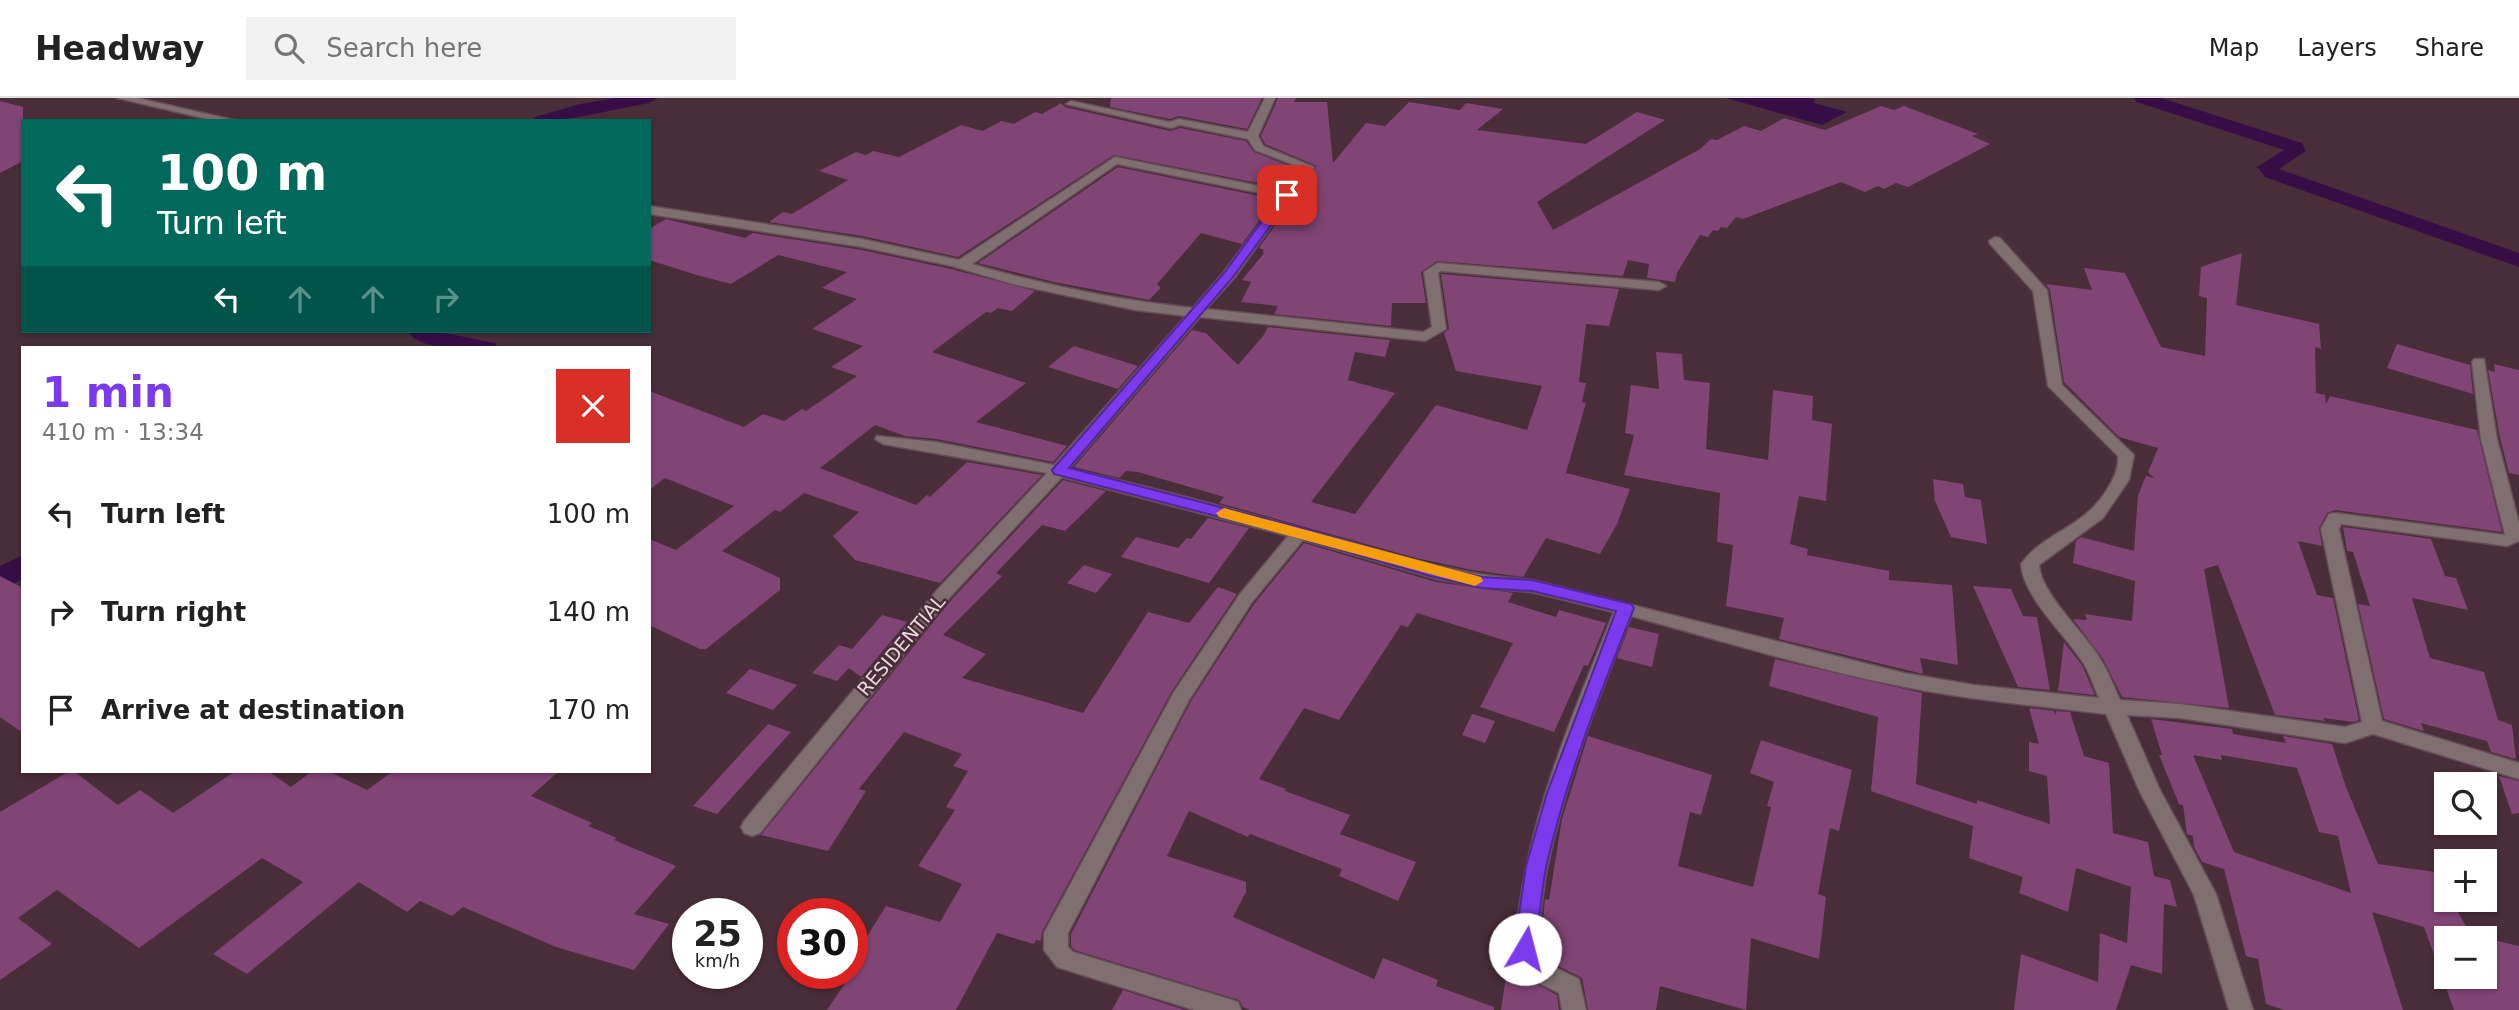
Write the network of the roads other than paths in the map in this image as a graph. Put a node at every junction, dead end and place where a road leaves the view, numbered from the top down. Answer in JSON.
{"nodes":[{"id":1,"x":122,"y":98,"type":"edge"},
{"id":2,"x":1265,"y":99,"type":"edge"},
{"id":3,"x":1071,"y":104,"type":"dead end"},
{"id":4,"x":223,"y":119,"type":"edge"},
{"id":5,"x":1252,"y":136,"type":"junction"},
{"id":6,"x":1287,"y":195,"type":"junction"},
{"id":7,"x":651,"y":210,"type":"edge"},
{"id":8,"x":1995,"y":241,"type":"dead end"},
{"id":9,"x":961,"y":265,"type":"junction"},
{"id":10,"x":1659,"y":286,"type":"dead end"},
{"id":11,"x":1197,"y":311,"type":"junction"},
{"id":12,"x":2479,"y":362,"type":"dead end"},
{"id":13,"x":883,"y":439,"type":"dead end"},
{"id":14,"x":1059,"y":470,"type":"junction"},
{"id":15,"x":1299,"y":533,"type":"junction"},
{"id":16,"x":1625,"y":608,"type":"junction"},
{"id":17,"x":2112,"y":707,"type":"junction"},
{"id":18,"x":2373,"y":726,"type":"junction"},
{"id":19,"x":2519,"y":771,"type":"edge"},
{"id":20,"x":752,"y":827,"type":"dead end"},
{"id":21,"x":1229,"y":1010,"type":"edge"},
{"id":22,"x":1574,"y":1010,"type":"edge"},
{"id":23,"x":2241,"y":1010,"type":"edge"}],
"edges":[{"from":1,"to":4,"type":"street"},
{"from":2,"to":5,"type":"street"},
{"from":3,"to":5,"type":"street"},
{"from":5,"to":6,"type":"street","name":"RESIDENTIAL"},
{"from":6,"to":9,"type":"street"},
{"from":6,"to":11,"type":"street","name":"RESIDENTIAL"},
{"from":7,"to":9,"type":"street"},
{"from":8,"to":17,"type":"street"},
{"from":9,"to":11,"type":"street"},
{"from":10,"to":11,"type":"street"},
{"from":11,"to":14,"type":"street","name":"RESIDENTIAL"},
{"from":12,"to":18,"type":"street"},
{"from":13,"to":14,"type":"street"},
{"from":14,"to":15,"type":"street"},
{"from":14,"to":20,"type":"street","name":"RESIDENTIAL"},
{"from":15,"to":16,"type":"street"},
{"from":15,"to":21,"type":"street"},
{"from":16,"to":17,"type":"street"},
{"from":16,"to":22,"type":"street"},
{"from":17,"to":18,"type":"street"},
{"from":17,"to":23,"type":"street"},
{"from":18,"to":19,"type":"street"}]}
